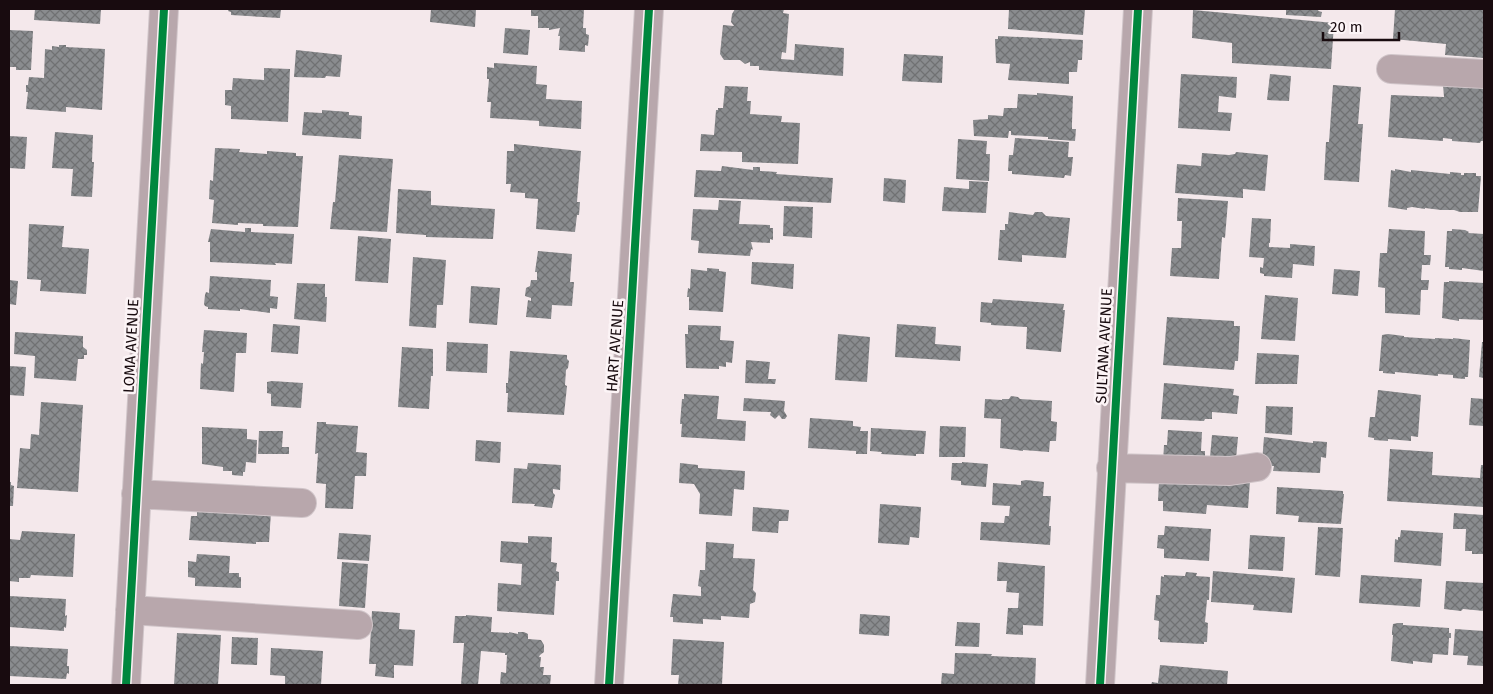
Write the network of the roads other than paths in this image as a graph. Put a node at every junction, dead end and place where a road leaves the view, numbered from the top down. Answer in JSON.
{"nodes":[{"id":1,"x":164,"y":9,"type":"edge"},
{"id":2,"x":649,"y":9,"type":"edge"},
{"id":3,"x":1138,"y":9,"type":"edge"},
{"id":4,"x":1391,"y":69,"type":"dead end"},
{"id":5,"x":1484,"y":74,"type":"edge"},
{"id":6,"x":1257,"y":467,"type":"dead end"},
{"id":7,"x":1111,"y":468,"type":"junction"},
{"id":8,"x":136,"y":494,"type":"junction"},
{"id":9,"x":302,"y":503,"type":"dead end"},
{"id":10,"x":130,"y":610,"type":"junction"},
{"id":11,"x":358,"y":625,"type":"dead end"},
{"id":12,"x":126,"y":685,"type":"edge"},
{"id":13,"x":609,"y":685,"type":"edge"},
{"id":14,"x":1100,"y":685,"type":"edge"}],
"edges":[{"from":1,"to":8,"type":"street","name":"LOMA AVENUE"},
{"from":2,"to":13,"type":"street","name":"HART AVENUE"},
{"from":3,"to":7,"type":"street","name":"SULTANA AVENUE"},
{"from":4,"to":5,"type":"street"},
{"from":6,"to":7,"type":"street"},
{"from":7,"to":14,"type":"street","name":"SULTANA AVENUE"},
{"from":8,"to":9,"type":"street"},
{"from":8,"to":10,"type":"street","name":"LOMA AVENUE"},
{"from":10,"to":11,"type":"street"},
{"from":10,"to":12,"type":"street","name":"LOMA AVENUE"}]}
